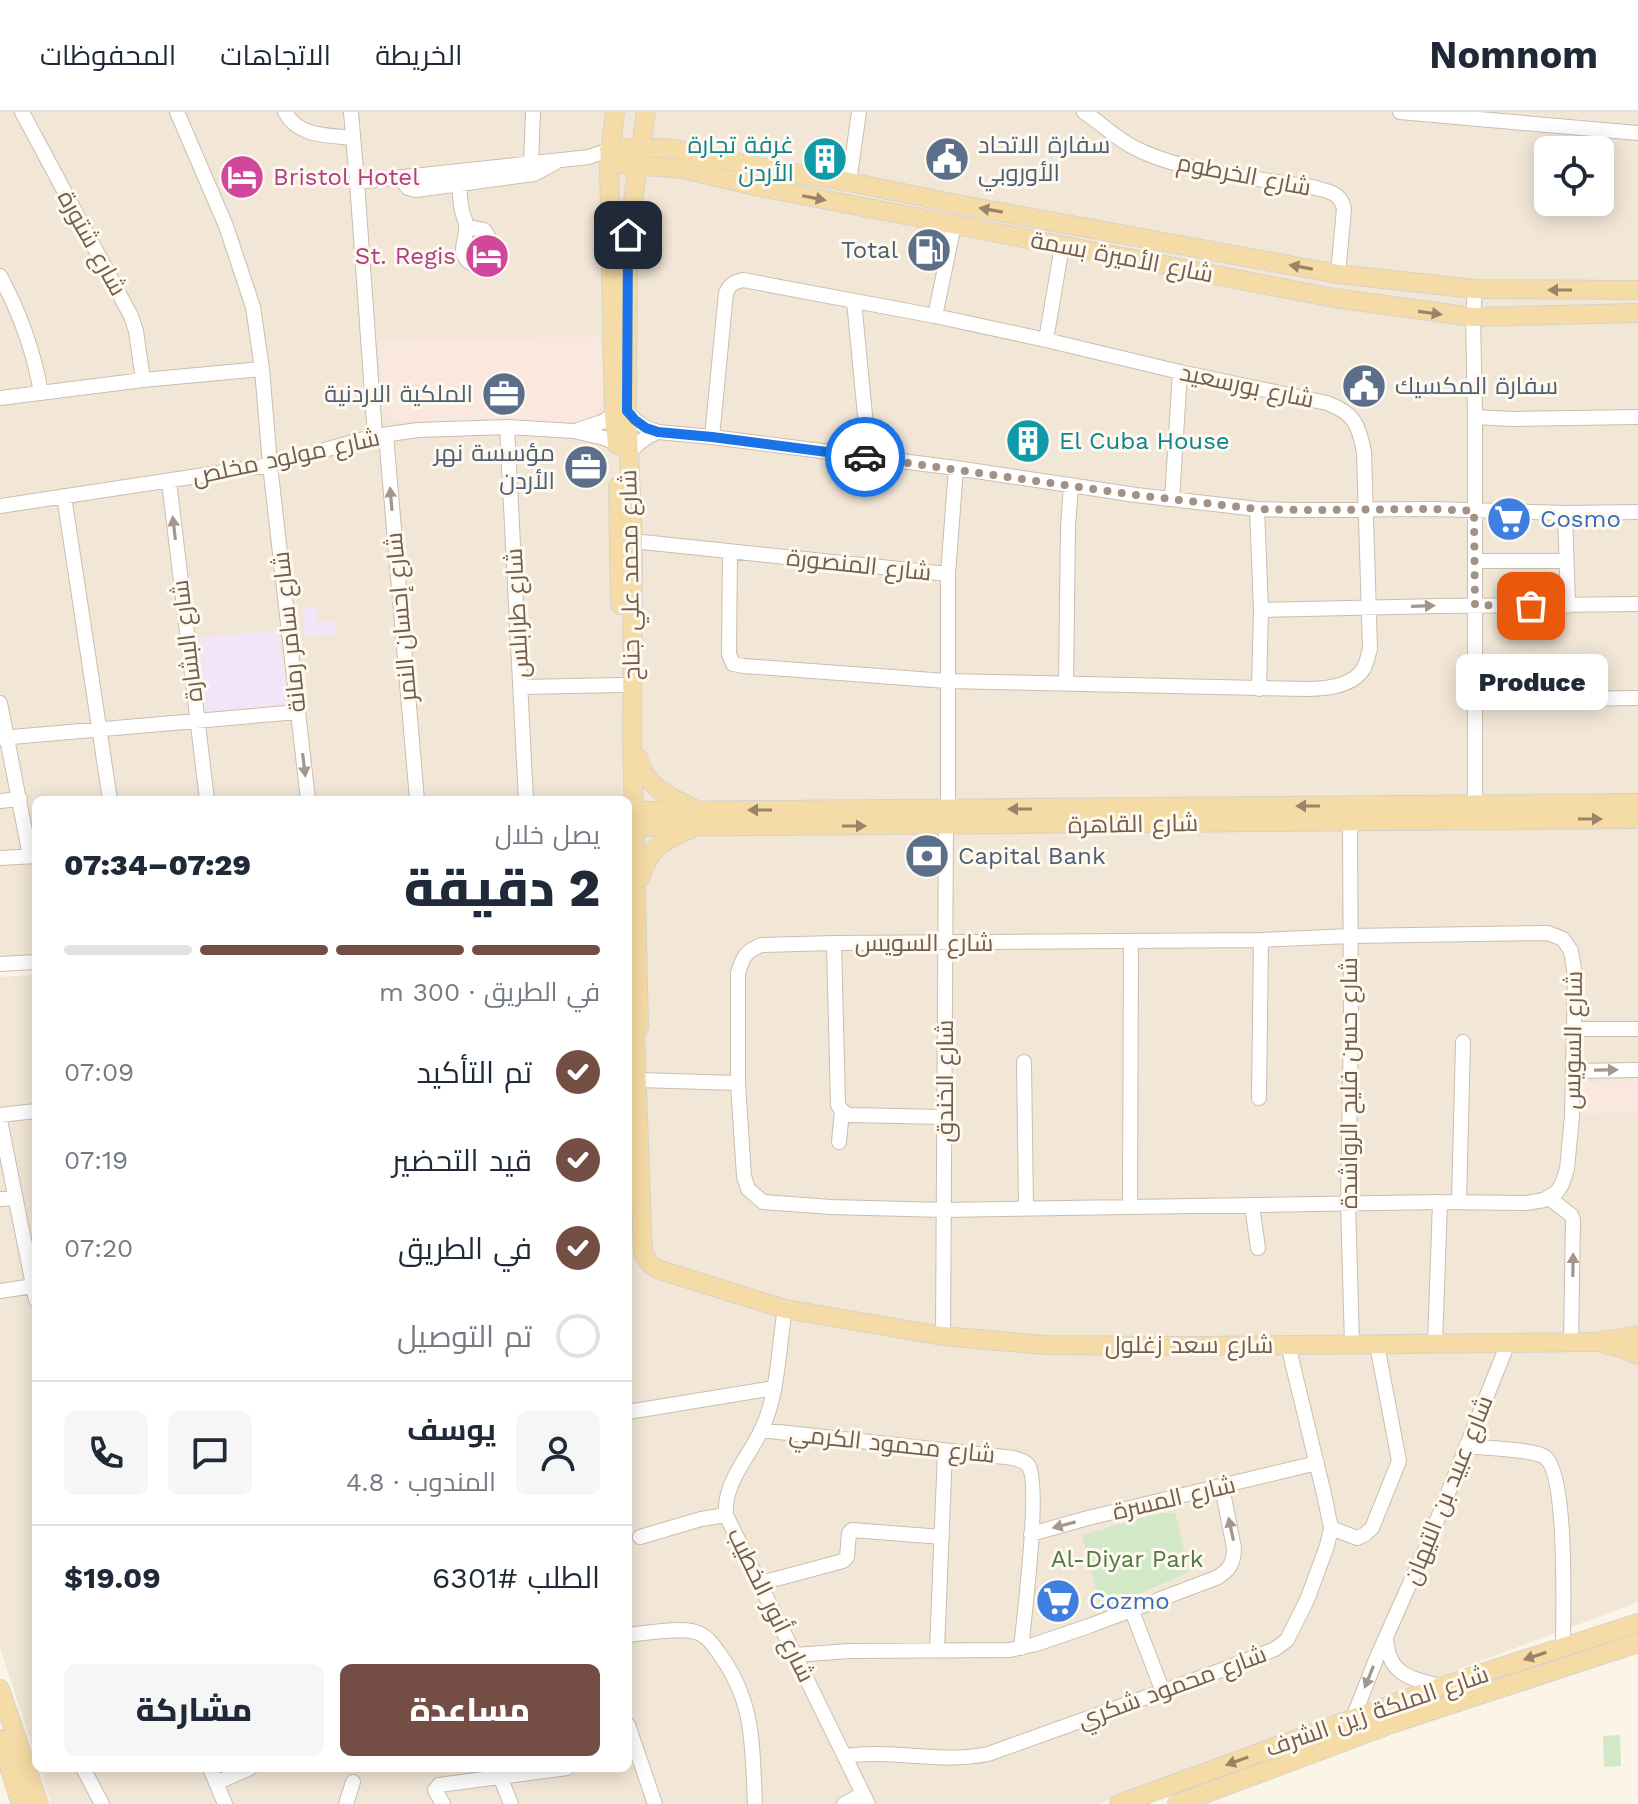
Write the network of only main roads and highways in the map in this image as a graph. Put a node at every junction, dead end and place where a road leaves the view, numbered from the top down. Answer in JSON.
{"nodes":[{"id":1,"x":615,"y":112,"type":"edge"},
{"id":2,"x":647,"y":112,"type":"edge"},
{"id":3,"x":609,"y":156,"type":"junction"},
{"id":4,"x":639,"y":156,"type":"junction"},
{"id":5,"x":680,"y":156,"type":"junction"},
{"id":6,"x":628,"y":235,"type":"junction"},
{"id":7,"x":1638,"y":290,"type":"edge"},
{"id":8,"x":1638,"y":313,"type":"edge"},
{"id":9,"x":621,"y":413,"type":"junction"},
{"id":10,"x":623,"y":450,"type":"junction"},
{"id":11,"x":632,"y":736,"type":"junction"},
{"id":12,"x":629,"y":796,"type":"edge"},
{"id":13,"x":630,"y":796,"type":"edge"},
{"id":14,"x":1638,"y":803,"type":"edge"},
{"id":15,"x":1475,"y":812,"type":"junction"},
{"id":16,"x":632,"y":815,"type":"edge"},
{"id":17,"x":698,"y":818,"type":"junction"},
{"id":18,"x":947,"y":818,"type":"junction"},
{"id":19,"x":1638,"y":819,"type":"edge"},
{"id":20,"x":632,"y":836,"type":"edge"},
{"id":21,"x":637,"y":888,"type":"junction"},
{"id":22,"x":632,"y":956,"type":"edge"},
{"id":23,"x":632,"y":1032,"type":"edge"},
{"id":24,"x":635,"y":1037,"type":"junction"},
{"id":25,"x":785,"y":1309,"type":"joint"},
{"id":26,"x":1638,"y":1335,"type":"edge"},
{"id":27,"x":1595,"y":1342,"type":"junction"},
{"id":28,"x":1638,"y":1355,"type":"edge"},
{"id":29,"x":1638,"y":1612,"type":"edge"},
{"id":30,"x":1638,"y":1623,"type":"edge"},
{"id":31,"x":1609,"y":1632,"type":"junction"},
{"id":32,"x":1638,"y":1643,"type":"edge"},
{"id":33,"x":1614,"y":1651,"type":"junction"},
{"id":34,"x":1638,"y":1657,"type":"edge"},
{"id":35,"x":0,"y":1689,"type":"edge"},
{"id":36,"x":1,"y":1746,"type":"edge"},
{"id":37,"x":31,"y":1768,"type":"edge"},
{"id":38,"x":21,"y":1804,"type":"edge"},
{"id":39,"x":39,"y":1804,"type":"edge"},
{"id":40,"x":1119,"y":1804,"type":"edge"},
{"id":41,"x":1177,"y":1804,"type":"edge"}],
"edges":[{"from":1,"to":3,"type":"main road","name":"شارع محمد علي جناح"},
{"from":2,"to":4,"type":"main road","name":"شارع محمد علي جناح"},
{"from":2,"to":5,"type":"main road"},
{"from":3,"to":4,"type":"main road","name":"شارع الأميرة بسمة"},
{"from":3,"to":9,"type":"main road","name":"شارع محمد علي جناح"},
{"from":4,"to":5,"type":"main road","name":"شارع الأميرة بسمة"},
{"from":4,"to":6,"type":"main road","name":"شارع محمد علي جناح"},
{"from":5,"to":6,"type":"main road"},
{"from":7,"to":5,"type":"main road","name":"شارع الأميرة بسمة","one_way":true},
{"from":5,"to":8,"type":"main road","name":"شارع الأميرة بسمة","one_way":true},
{"from":6,"to":9,"type":"main road","name":"شارع محمد علي جناح"},
{"from":9,"to":10,"type":"main road","name":"شارع محمد علي جناح"},
{"from":10,"to":11,"type":"main road","name":"شارع محمد علي جناح"},
{"from":10,"to":12,"type":"main road","name":"شارع محمد علي جناح"},
{"from":11,"to":13,"type":"main road","name":"شارع محمد علي جناح"},
{"from":11,"to":17,"type":"main road"},
{"from":14,"to":15,"type":"main road","name":"شارع القاهرة"},
{"from":15,"to":18,"type":"main road","name":"شارع القاهرة","one_way":true},
{"from":15,"to":18,"type":"main road","name":"شارع القاهرة"},
{"from":15,"to":19,"type":"main road","name":"شارع القاهرة","one_way":true},
{"from":16,"to":17,"type":"main road","name":"شارع القاهرة"},
{"from":17,"to":18,"type":"main road","name":"شارع القاهرة"},
{"from":17,"to":21,"type":"main road"},
{"from":20,"to":21,"type":"main road","name":"شارع محمد علي جناح"},
{"from":21,"to":22,"type":"main road","name":"شارع محمد علي جناح"},
{"from":22,"to":24,"type":"main road","name":"شارع محمد علي جناح"},
{"from":23,"to":24,"type":"main road","name":"شارع محمد علي جناح"},
{"from":24,"to":25,"type":"main road","name":"شارع محمد علي جناح"},
{"from":25,"to":27,"type":"main road","name":"شارع سعد زغلول"},
{"from":26,"to":27,"type":"main road","name":"شارع سعد زغلول"},
{"from":27,"to":28,"type":"main road","name":"شارع سعد زغلول"},
{"from":29,"to":31,"type":"main road"},
{"from":30,"to":31,"type":"main road","name":"شارع الملكة زين الشرف"},
{"from":31,"to":40,"type":"main road","name":"شارع الملكة زين الشرف","one_way":true},
{"from":32,"to":33,"type":"main road","name":"شارع الملكة زين الشرف"},
{"from":33,"to":34,"type":"main road"},
{"from":33,"to":41,"type":"main road","name":"شارع الملكة زين الشرف"},
{"from":35,"to":37,"type":"main road"},
{"from":36,"to":38,"type":"main road"},
{"from":37,"to":39,"type":"main road"}]}
